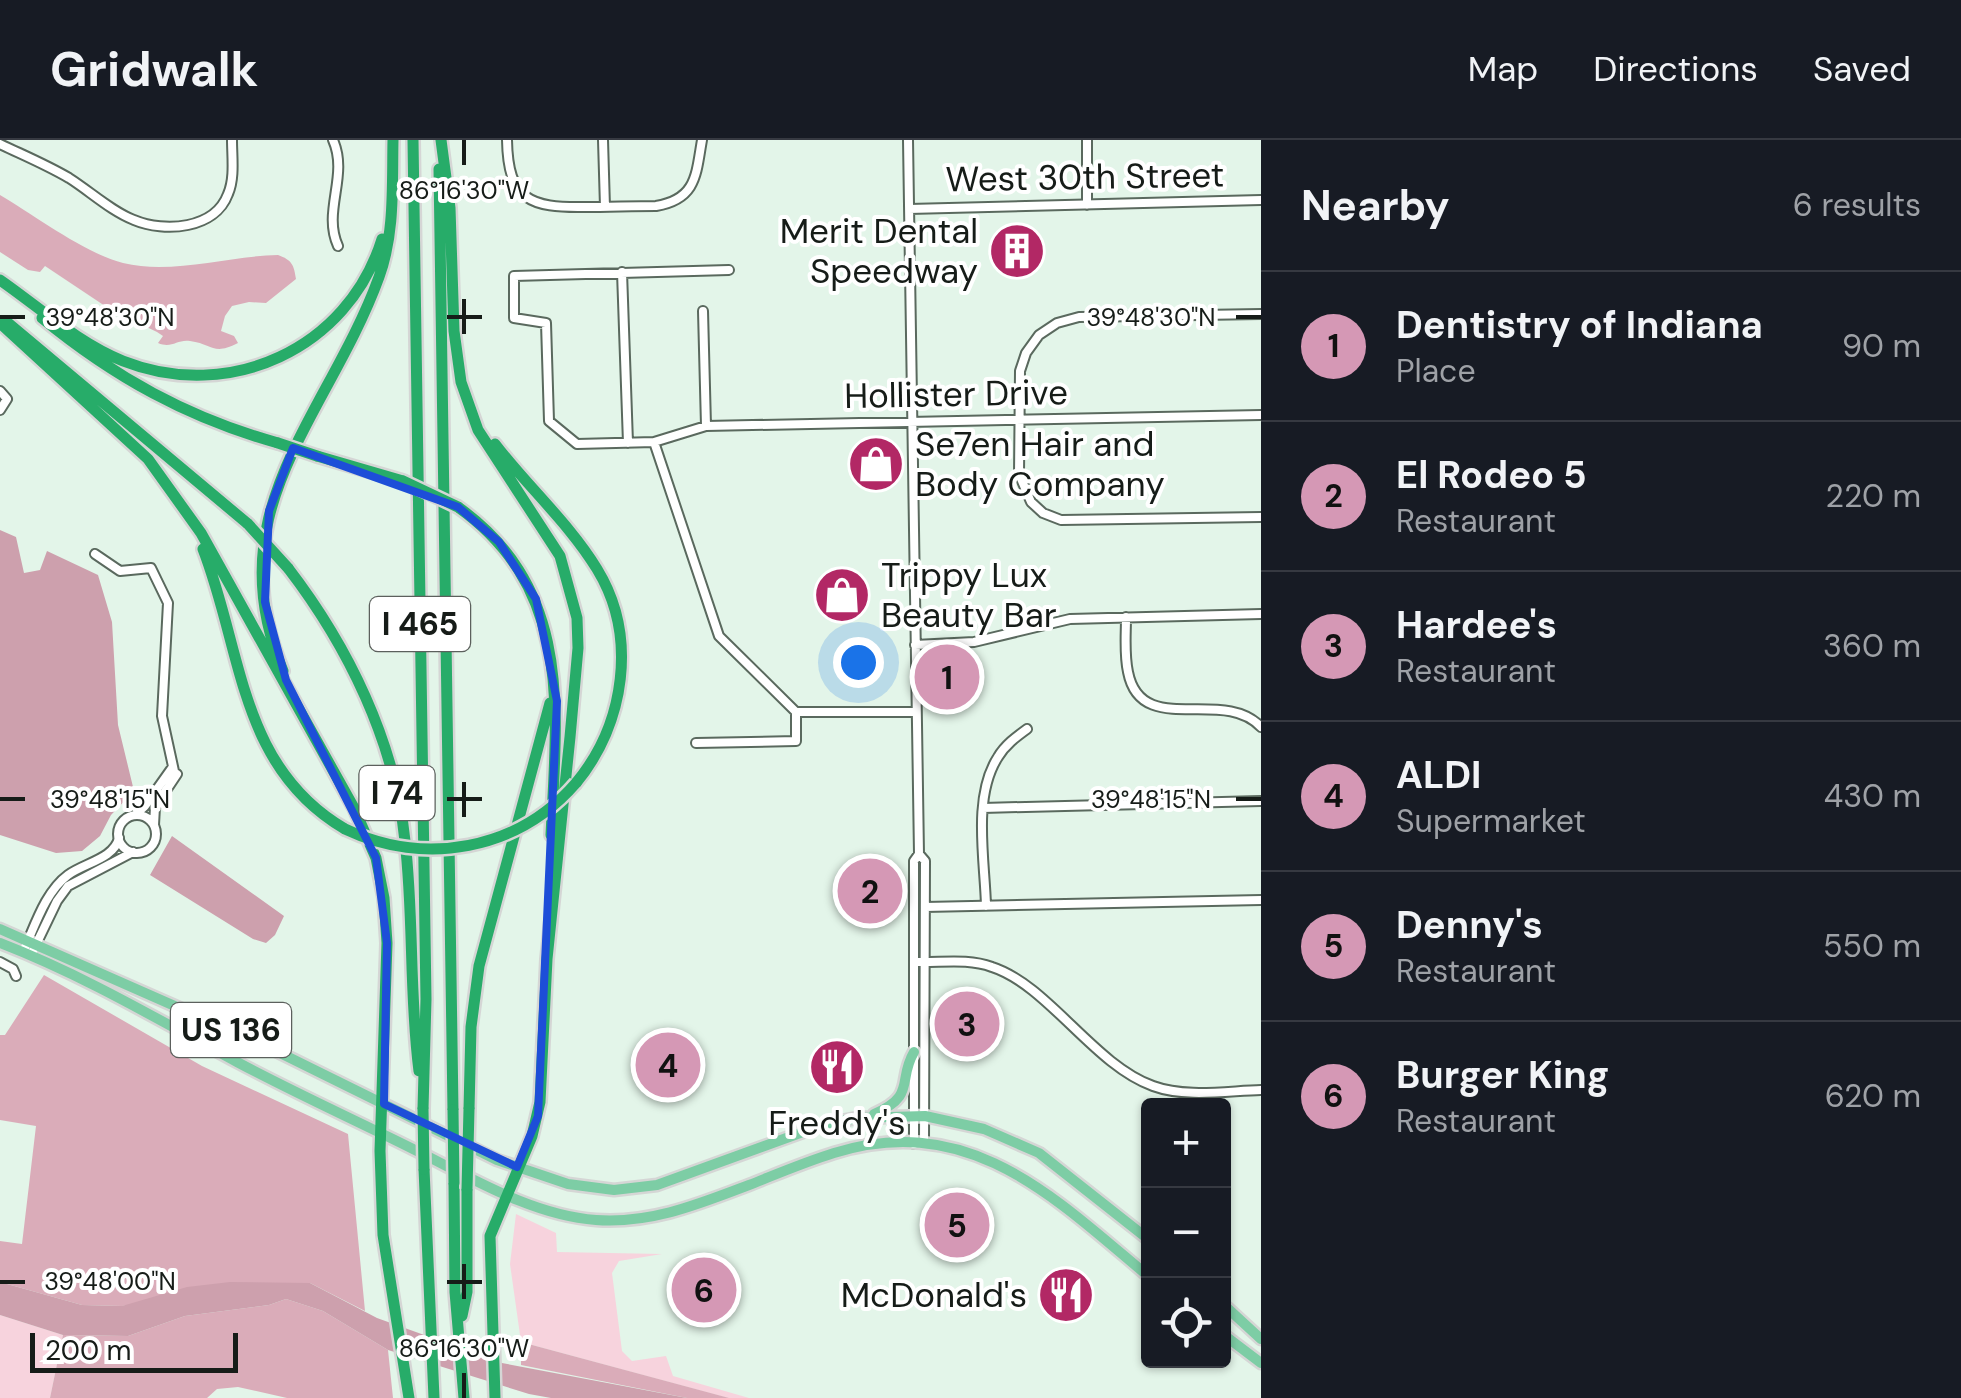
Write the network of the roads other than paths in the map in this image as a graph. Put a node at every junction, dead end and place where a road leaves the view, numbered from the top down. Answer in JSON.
{"nodes":[{"id":1,"x":232,"y":140,"type":"edge"},
{"id":2,"x":333,"y":140,"type":"edge"},
{"id":3,"x":393,"y":140,"type":"edge"},
{"id":4,"x":413,"y":140,"type":"edge"},
{"id":5,"x":440,"y":140,"type":"edge"},
{"id":6,"x":507,"y":140,"type":"edge"},
{"id":7,"x":603,"y":140,"type":"edge"},
{"id":8,"x":702,"y":140,"type":"edge"},
{"id":9,"x":908,"y":140,"type":"edge"},
{"id":10,"x":1087,"y":140,"type":"edge"},
{"id":11,"x":0,"y":144,"type":"edge"},
{"id":12,"x":392,"y":185,"type":"junction"},
{"id":13,"x":1261,"y":200,"type":"edge"},
{"id":14,"x":1087,"y":205,"type":"junction"},
{"id":15,"x":605,"y":207,"type":"junction"},
{"id":16,"x":909,"y":209,"type":"junction"},
{"id":17,"x":338,"y":246,"type":"dead end"},
{"id":18,"x":729,"y":270,"type":"dead end"},
{"id":19,"x":622,"y":272,"type":"junction"},
{"id":20,"x":0,"y":282,"type":"edge"},
{"id":21,"x":703,"y":312,"type":"dead end"},
{"id":22,"x":1261,"y":314,"type":"edge"},
{"id":23,"x":0,"y":320,"type":"edge"},
{"id":24,"x":0,"y":391,"type":"edge"},
{"id":25,"x":0,"y":410,"type":"edge"},
{"id":26,"x":1261,"y":415,"type":"edge"},
{"id":27,"x":474,"y":417,"type":"junction"},
{"id":28,"x":1019,"y":420,"type":"junction"},
{"id":29,"x":912,"y":422,"type":"junction"},
{"id":30,"x":706,"y":426,"type":"junction"},
{"id":31,"x":654,"y":442,"type":"junction"},
{"id":32,"x":628,"y":443,"type":"junction"},
{"id":33,"x":179,"y":500,"type":"junction"},
{"id":34,"x":1261,"y":517,"type":"edge"},
{"id":35,"x":95,"y":554,"type":"dead end"},
{"id":36,"x":1261,"y":614,"type":"edge"},
{"id":37,"x":1126,"y":617,"type":"junction"},
{"id":38,"x":915,"y":645,"type":"junction"},
{"id":39,"x":553,"y":677,"type":"junction"},
{"id":40,"x":300,"y":712,"type":"junction"},
{"id":41,"x":796,"y":712,"type":"junction"},
{"id":42,"x":916,"y":712,"type":"junction"},
{"id":43,"x":1261,"y":727,"type":"edge"},
{"id":44,"x":1026,"y":729,"type":"dead end"},
{"id":45,"x":696,"y":742,"type":"dead end"},
{"id":46,"x":174,"y":771,"type":"junction"},
{"id":47,"x":1261,"y":801,"type":"edge"},
{"id":48,"x":984,"y":808,"type":"junction"},
{"id":49,"x":135,"y":815,"type":"junction"},
{"id":50,"x":154,"y":825,"type":"junction"},
{"id":51,"x":119,"y":838,"type":"junction"},
{"id":52,"x":133,"y":852,"type":"junction"},
{"id":53,"x":919,"y":854,"type":"junction"},
{"id":54,"x":1261,"y":900,"type":"edge"},
{"id":55,"x":986,"y":906,"type":"junction"},
{"id":56,"x":925,"y":907,"type":"junction"},
{"id":57,"x":0,"y":929,"type":"edge"},
{"id":58,"x":32,"y":942,"type":"junction"},
{"id":59,"x":0,"y":943,"type":"edge"},
{"id":60,"x":27,"y":954,"type":"junction"},
{"id":61,"x":546,"y":958,"type":"junction"},
{"id":62,"x":0,"y":962,"type":"edge"},
{"id":63,"x":920,"y":963,"type":"junction"},
{"id":64,"x":16,"y":976,"type":"dead end"},
{"id":65,"x":914,"y":1052,"type":"junction"},
{"id":66,"x":1261,"y":1090,"type":"edge"},
{"id":67,"x":384,"y":1104,"type":"junction"},
{"id":68,"x":423,"y":1109,"type":"junction"},
{"id":69,"x":920,"y":1116,"type":"junction"},
{"id":70,"x":867,"y":1118,"type":"junction"},
{"id":71,"x":383,"y":1134,"type":"junction"},
{"id":72,"x":919,"y":1144,"type":"junction"},
{"id":73,"x":517,"y":1167,"type":"junction"},
{"id":74,"x":506,"y":1194,"type":"junction"},
{"id":75,"x":1141,"y":1233,"type":"edge"},
{"id":76,"x":1141,"y":1270,"type":"edge"},
{"id":77,"x":1231,"y":1311,"type":"edge"},
{"id":78,"x":460,"y":1330,"type":"junction"},
{"id":79,"x":1261,"y":1339,"type":"edge"},
{"id":80,"x":1231,"y":1340,"type":"edge"},
{"id":81,"x":1261,"y":1363,"type":"edge"},
{"id":82,"x":409,"y":1398,"type":"edge"},
{"id":83,"x":434,"y":1398,"type":"edge"},
{"id":84,"x":464,"y":1398,"type":"edge"},
{"id":85,"x":494,"y":1398,"type":"edge"}],
"edges":[{"from":1,"to":11,"type":"street"},
{"from":2,"to":17,"type":"street"},
{"from":3,"to":12,"type":"highway"},
{"from":4,"to":68,"type":"highway","number":"I 465"},
{"from":5,"to":27,"type":"highway"},
{"from":5,"to":78,"type":"highway","number":"I 465","bridge":true},
{"from":6,"to":15,"type":"street"},
{"from":7,"to":15,"type":"street"},
{"from":8,"to":15,"type":"street"},
{"from":9,"to":16,"type":"street"},
{"from":10,"to":14,"type":"street"},
{"from":12,"to":20,"type":"highway"},
{"from":12,"to":40,"type":"highway"},
{"from":13,"to":14,"type":"street","name":"West 30th Street"},
{"from":14,"to":16,"type":"street","name":"West 30th Street"},
{"from":16,"to":29,"type":"street"},
{"from":18,"to":19,"type":"street"},
{"from":19,"to":32,"type":"street"},
{"from":19,"to":32,"type":"street","name":"Hollister Drive"},
{"from":20,"to":39,"type":"highway","bridge":true},
{"from":21,"to":30,"type":"street"},
{"from":22,"to":28,"type":"street"},
{"from":23,"to":33,"type":"highway"},
{"from":23,"to":68,"type":"highway","number":"I 74","bridge":true},
{"from":24,"to":25,"type":"street"},
{"from":26,"to":28,"type":"street","name":"Hollister Drive"},
{"from":27,"to":33,"type":"highway","bridge":true},
{"from":27,"to":61,"type":"highway"},
{"from":28,"to":29,"type":"street","name":"Hollister Drive"},
{"from":28,"to":34,"type":"street"},
{"from":29,"to":30,"type":"street","name":"Hollister Drive"},
{"from":29,"to":38,"type":"street"},
{"from":30,"to":31,"type":"street","name":"Hollister Drive"},
{"from":31,"to":32,"type":"street","name":"Hollister Drive"},
{"from":31,"to":41,"type":"street"},
{"from":33,"to":40,"type":"highway"},
{"from":35,"to":46,"type":"street"},
{"from":36,"to":37,"type":"street"},
{"from":37,"to":38,"type":"street"},
{"from":37,"to":43,"type":"street"},
{"from":38,"to":42,"type":"street"},
{"from":39,"to":61,"type":"highway"},
{"from":39,"to":78,"type":"highway","bridge":true},
{"from":40,"to":67,"type":"highway"},
{"from":41,"to":42,"type":"street"},
{"from":41,"to":45,"type":"street"},
{"from":42,"to":53,"type":"street"},
{"from":44,"to":48,"type":"street"},
{"from":46,"to":49,"type":"street"},
{"from":46,"to":50,"type":"street"},
{"from":47,"to":48,"type":"street"},
{"from":48,"to":55,"type":"street"},
{"from":49,"to":50,"type":"street"},
{"from":49,"to":51,"type":"street"},
{"from":50,"to":52,"type":"street"},
{"from":51,"to":52,"type":"street"},
{"from":51,"to":58,"type":"street"},
{"from":52,"to":58,"type":"street"},
{"from":53,"to":56,"type":"street"},
{"from":53,"to":63,"type":"street"},
{"from":54,"to":55,"type":"street"},
{"from":55,"to":56,"type":"street"},
{"from":56,"to":63,"type":"street"},
{"from":57,"to":58,"type":"main road","number":"US 136"},
{"from":58,"to":60,"type":"street"},
{"from":58,"to":67,"type":"main road","number":"US 136"},
{"from":59,"to":60,"type":"main road","number":"US 136"},
{"from":60,"to":71,"type":"main road","number":"US 136"},
{"from":61,"to":73,"type":"highway"},
{"from":62,"to":64,"type":"street"},
{"from":63,"to":65,"type":"street"},
{"from":63,"to":66,"type":"street"},
{"from":63,"to":69,"type":"street"},
{"from":65,"to":69,"type":"street"},
{"from":65,"to":70,"type":"main road"},
{"from":67,"to":71,"type":"highway"},
{"from":67,"to":73,"type":"main road","number":"US 136"},
{"from":68,"to":83,"type":"highway","number":"I 465","bridge":true},
{"from":69,"to":70,"type":"main road"},
{"from":69,"to":72,"type":"street"},
{"from":69,"to":75,"type":"main road"},
{"from":70,"to":73,"type":"main road"},
{"from":71,"to":74,"type":"main road","number":"US 136"},
{"from":71,"to":82,"type":"highway"},
{"from":72,"to":74,"type":"main road"},
{"from":72,"to":76,"type":"main road"},
{"from":73,"to":74,"type":"highway"},
{"from":74,"to":85,"type":"highway"},
{"from":77,"to":79,"type":"main road"},
{"from":78,"to":84,"type":"highway","number":"I 465"},
{"from":80,"to":81,"type":"main road"}]}
